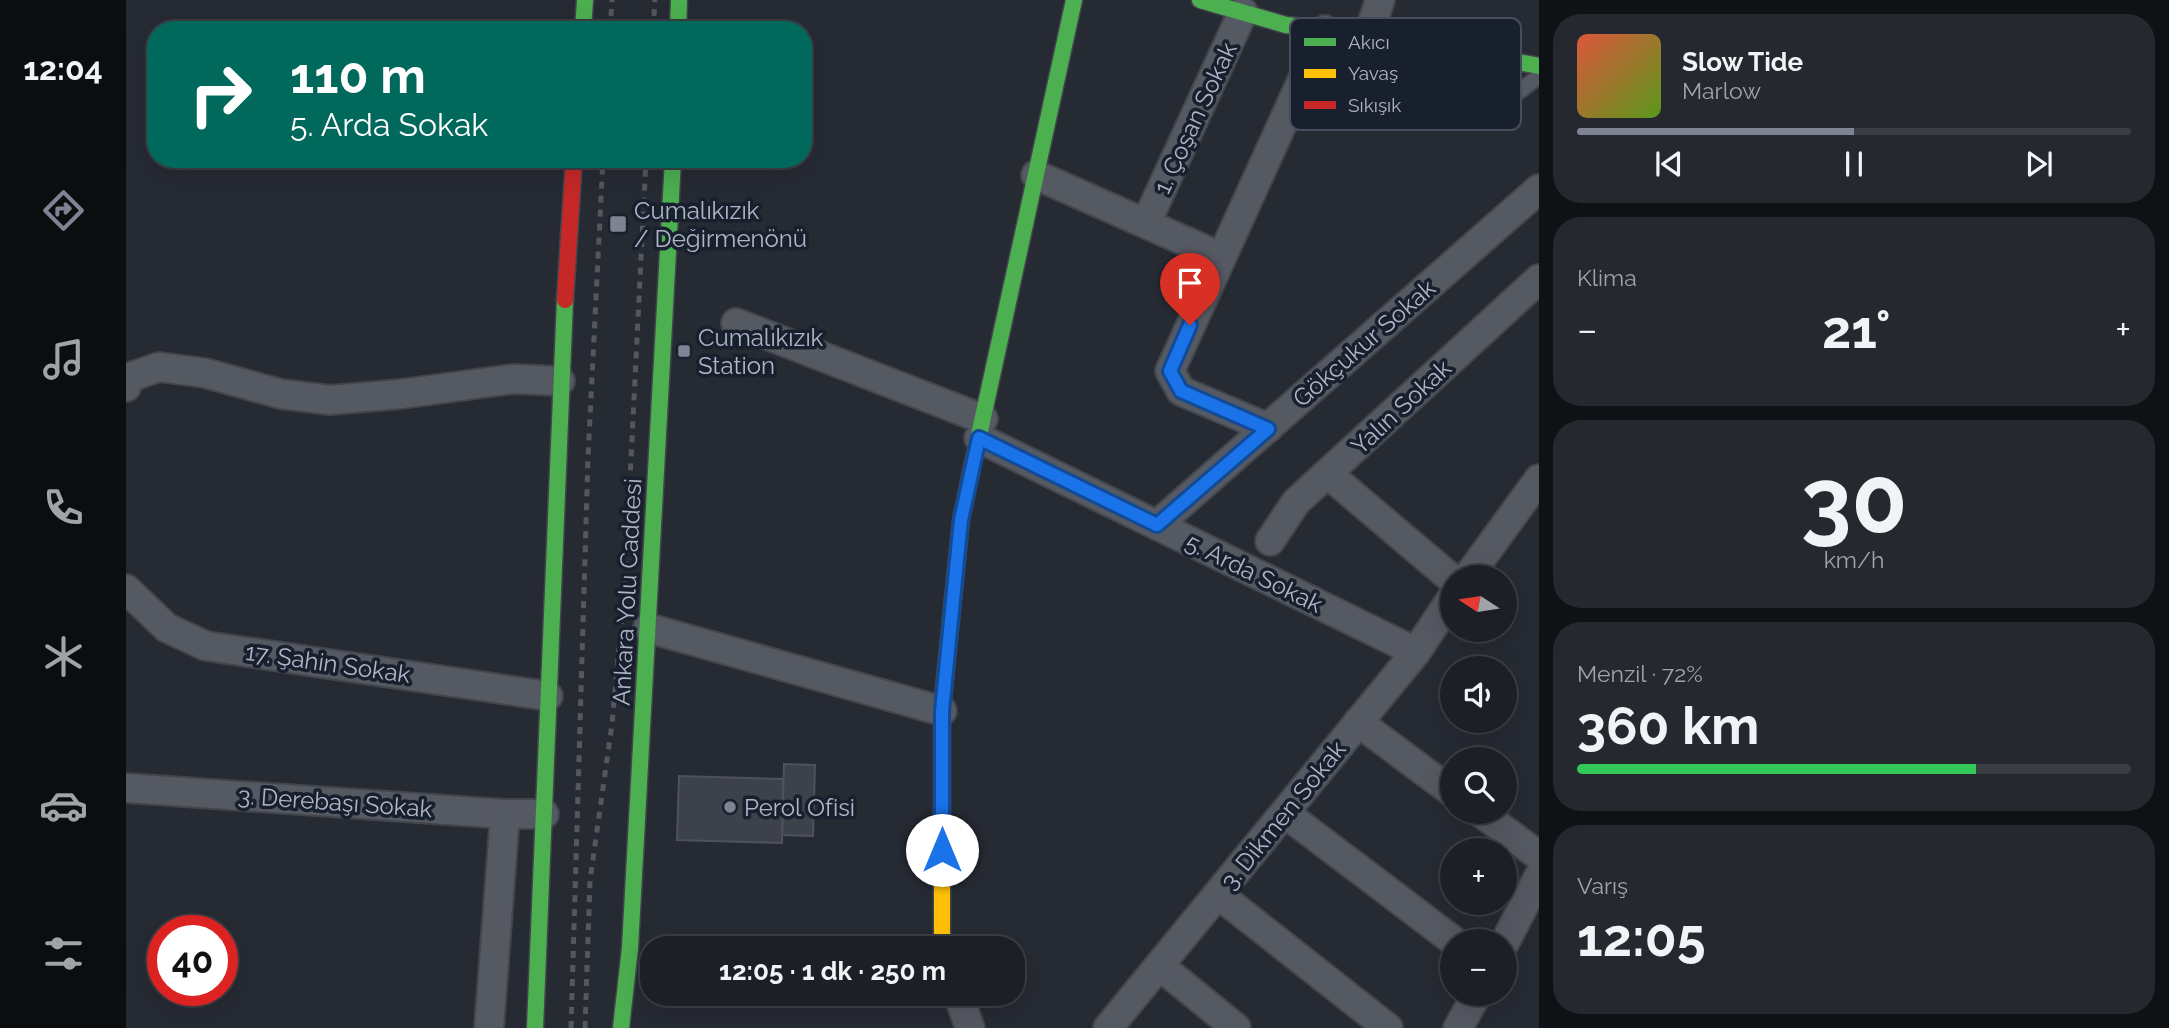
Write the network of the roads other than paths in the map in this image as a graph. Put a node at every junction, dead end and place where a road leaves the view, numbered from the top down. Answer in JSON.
{"nodes":[{"id":1,"x":585,"y":0,"type":"edge"},
{"id":2,"x":679,"y":0,"type":"edge"},
{"id":3,"x":1074,"y":0,"type":"edge"},
{"id":4,"x":1200,"y":0,"type":"edge"},
{"id":5,"x":1380,"y":0,"type":"edge"},
{"id":6,"x":1243,"y":12,"type":"junction"},
{"id":7,"x":1374,"y":18,"type":"edge"},
{"id":8,"x":584,"y":21,"type":"edge"},
{"id":9,"x":678,"y":21,"type":"edge"},
{"id":10,"x":1290,"y":26,"type":"edge"},
{"id":11,"x":1521,"y":63,"type":"edge"},
{"id":12,"x":1539,"y":66,"type":"edge"},
{"id":13,"x":1539,"y":76,"type":"edge"},
{"id":14,"x":1521,"y":90,"type":"edge"},
{"id":15,"x":1290,"y":107,"type":"edge"},
{"id":16,"x":573,"y":168,"type":"edge"},
{"id":17,"x":673,"y":168,"type":"edge"},
{"id":18,"x":1036,"y":174,"type":"junction"},
{"id":19,"x":1539,"y":189,"type":"edge"},
{"id":20,"x":1146,"y":223,"type":"junction"},
{"id":21,"x":1222,"y":257,"type":"junction"},
{"id":22,"x":1539,"y":279,"type":"edge"},
{"id":23,"x":736,"y":323,"type":"dead end"},
{"id":24,"x":560,"y":382,"type":"junction"},
{"id":25,"x":126,"y":387,"type":"edge"},
{"id":26,"x":981,"y":428,"type":"junction"},
{"id":27,"x":1268,"y":429,"type":"junction"},
{"id":28,"x":1328,"y":474,"type":"junction"},
{"id":29,"x":1539,"y":479,"type":"edge"},
{"id":30,"x":1157,"y":525,"type":"junction"},
{"id":31,"x":1270,"y":541,"type":"dead end"},
{"id":32,"x":1476,"y":565,"type":"edge"},
{"id":33,"x":1440,"y":569,"type":"edge"},
{"id":34,"x":126,"y":589,"type":"edge"},
{"id":35,"x":1440,"y":616,"type":"edge"},
{"id":36,"x":648,"y":628,"type":"junction"},
{"id":37,"x":1416,"y":652,"type":"junction"},
{"id":38,"x":548,"y":696,"type":"junction"},
{"id":39,"x":942,"y":711,"type":"junction"},
{"id":40,"x":1358,"y":722,"type":"junction"},
{"id":41,"x":1440,"y":783,"type":"edge"},
{"id":42,"x":126,"y":788,"type":"edge"},
{"id":43,"x":505,"y":814,"type":"junction"},
{"id":44,"x":544,"y":814,"type":"junction"},
{"id":45,"x":1286,"y":814,"type":"junction"},
{"id":46,"x":1496,"y":824,"type":"edge"},
{"id":47,"x":1539,"y":856,"type":"edge"},
{"id":48,"x":1539,"y":876,"type":"edge"},
{"id":49,"x":1219,"y":895,"type":"junction"},
{"id":50,"x":1512,"y":929,"type":"edge"},
{"id":51,"x":1440,"y":931,"type":"edge"},
{"id":52,"x":943,"y":936,"type":"edge"},
{"id":53,"x":1160,"y":966,"type":"junction"},
{"id":54,"x":962,"y":1006,"type":"edge"},
{"id":55,"x":1470,"y":1006,"type":"edge"},
{"id":56,"x":489,"y":1028,"type":"edge"},
{"id":57,"x":534,"y":1028,"type":"edge"},
{"id":58,"x":621,"y":1028,"type":"edge"},
{"id":59,"x":970,"y":1028,"type":"edge"},
{"id":60,"x":1108,"y":1028,"type":"edge"},
{"id":61,"x":1237,"y":1028,"type":"edge"},
{"id":62,"x":1388,"y":1028,"type":"edge"},
{"id":63,"x":1458,"y":1028,"type":"edge"}],
"edges":[{"from":1,"to":8,"type":"main road"},
{"from":2,"to":9,"type":"main road"},
{"from":3,"to":18,"type":"main road"},
{"from":4,"to":6,"type":"main road"},
{"from":5,"to":7,"type":"street"},
{"from":6,"to":10,"type":"main road"},
{"from":6,"to":20,"type":"street","name":"1. Çoşan Sokak"},
{"from":11,"to":12,"type":"main road"},
{"from":13,"to":14,"type":"lane"},
{"from":15,"to":21,"type":"street"},
{"from":16,"to":24,"type":"main road"},
{"from":17,"to":36,"type":"main road","name":"Ankara Yolu Caddesi"},
{"from":18,"to":20,"type":"street"},
{"from":18,"to":26,"type":"main road"},
{"from":19,"to":27,"type":"street","name":"Gökçukur Sokak"},
{"from":20,"to":21,"type":"street"},
{"from":21,"to":27,"type":"street"},
{"from":22,"to":28,"type":"street","name":"Yalın Sokak"},
{"from":23,"to":26,"type":"street","name":"5. Arda Sokak"},
{"from":24,"to":25,"type":"street"},
{"from":24,"to":38,"type":"main road"},
{"from":26,"to":30,"type":"street","name":"5. Arda Sokak"},
{"from":26,"to":39,"type":"main road"},
{"from":27,"to":30,"type":"street","name":"Gökçukur Sokak"},
{"from":28,"to":31,"type":"street","name":"Yalın Sokak"},
{"from":28,"to":33,"type":"street"},
{"from":29,"to":32,"type":"street"},
{"from":30,"to":37,"type":"street","name":"5. Arda Sokak"},
{"from":34,"to":38,"type":"street","name":"17. Şahin Sokak"},
{"from":35,"to":37,"type":"street","name":"3. Dikmen Sokak"},
{"from":36,"to":39,"type":"street"},
{"from":36,"to":58,"type":"main road","name":"Ankara Yolu Caddesi"},
{"from":37,"to":40,"type":"street","name":"3. Dikmen Sokak"},
{"from":38,"to":44,"type":"main road"},
{"from":39,"to":52,"type":"main road"},
{"from":40,"to":41,"type":"street"},
{"from":40,"to":45,"type":"street","name":"3. Dikmen Sokak"},
{"from":42,"to":43,"type":"street","name":"3. Derebaşı Sokak"},
{"from":43,"to":44,"type":"street","name":"3. Derebaşı Sokak"},
{"from":43,"to":56,"type":"street"},
{"from":44,"to":57,"type":"main road"},
{"from":45,"to":49,"type":"street","name":"3. Dikmen Sokak"},
{"from":45,"to":51,"type":"street"},
{"from":46,"to":47,"type":"street"},
{"from":48,"to":50,"type":"street"},
{"from":49,"to":53,"type":"street","name":"3. Dikmen Sokak"},
{"from":49,"to":62,"type":"street"},
{"from":53,"to":60,"type":"street","name":"3. Dikmen Sokak"},
{"from":53,"to":61,"type":"street"},
{"from":54,"to":59,"type":"street"},
{"from":55,"to":63,"type":"street"}]}
